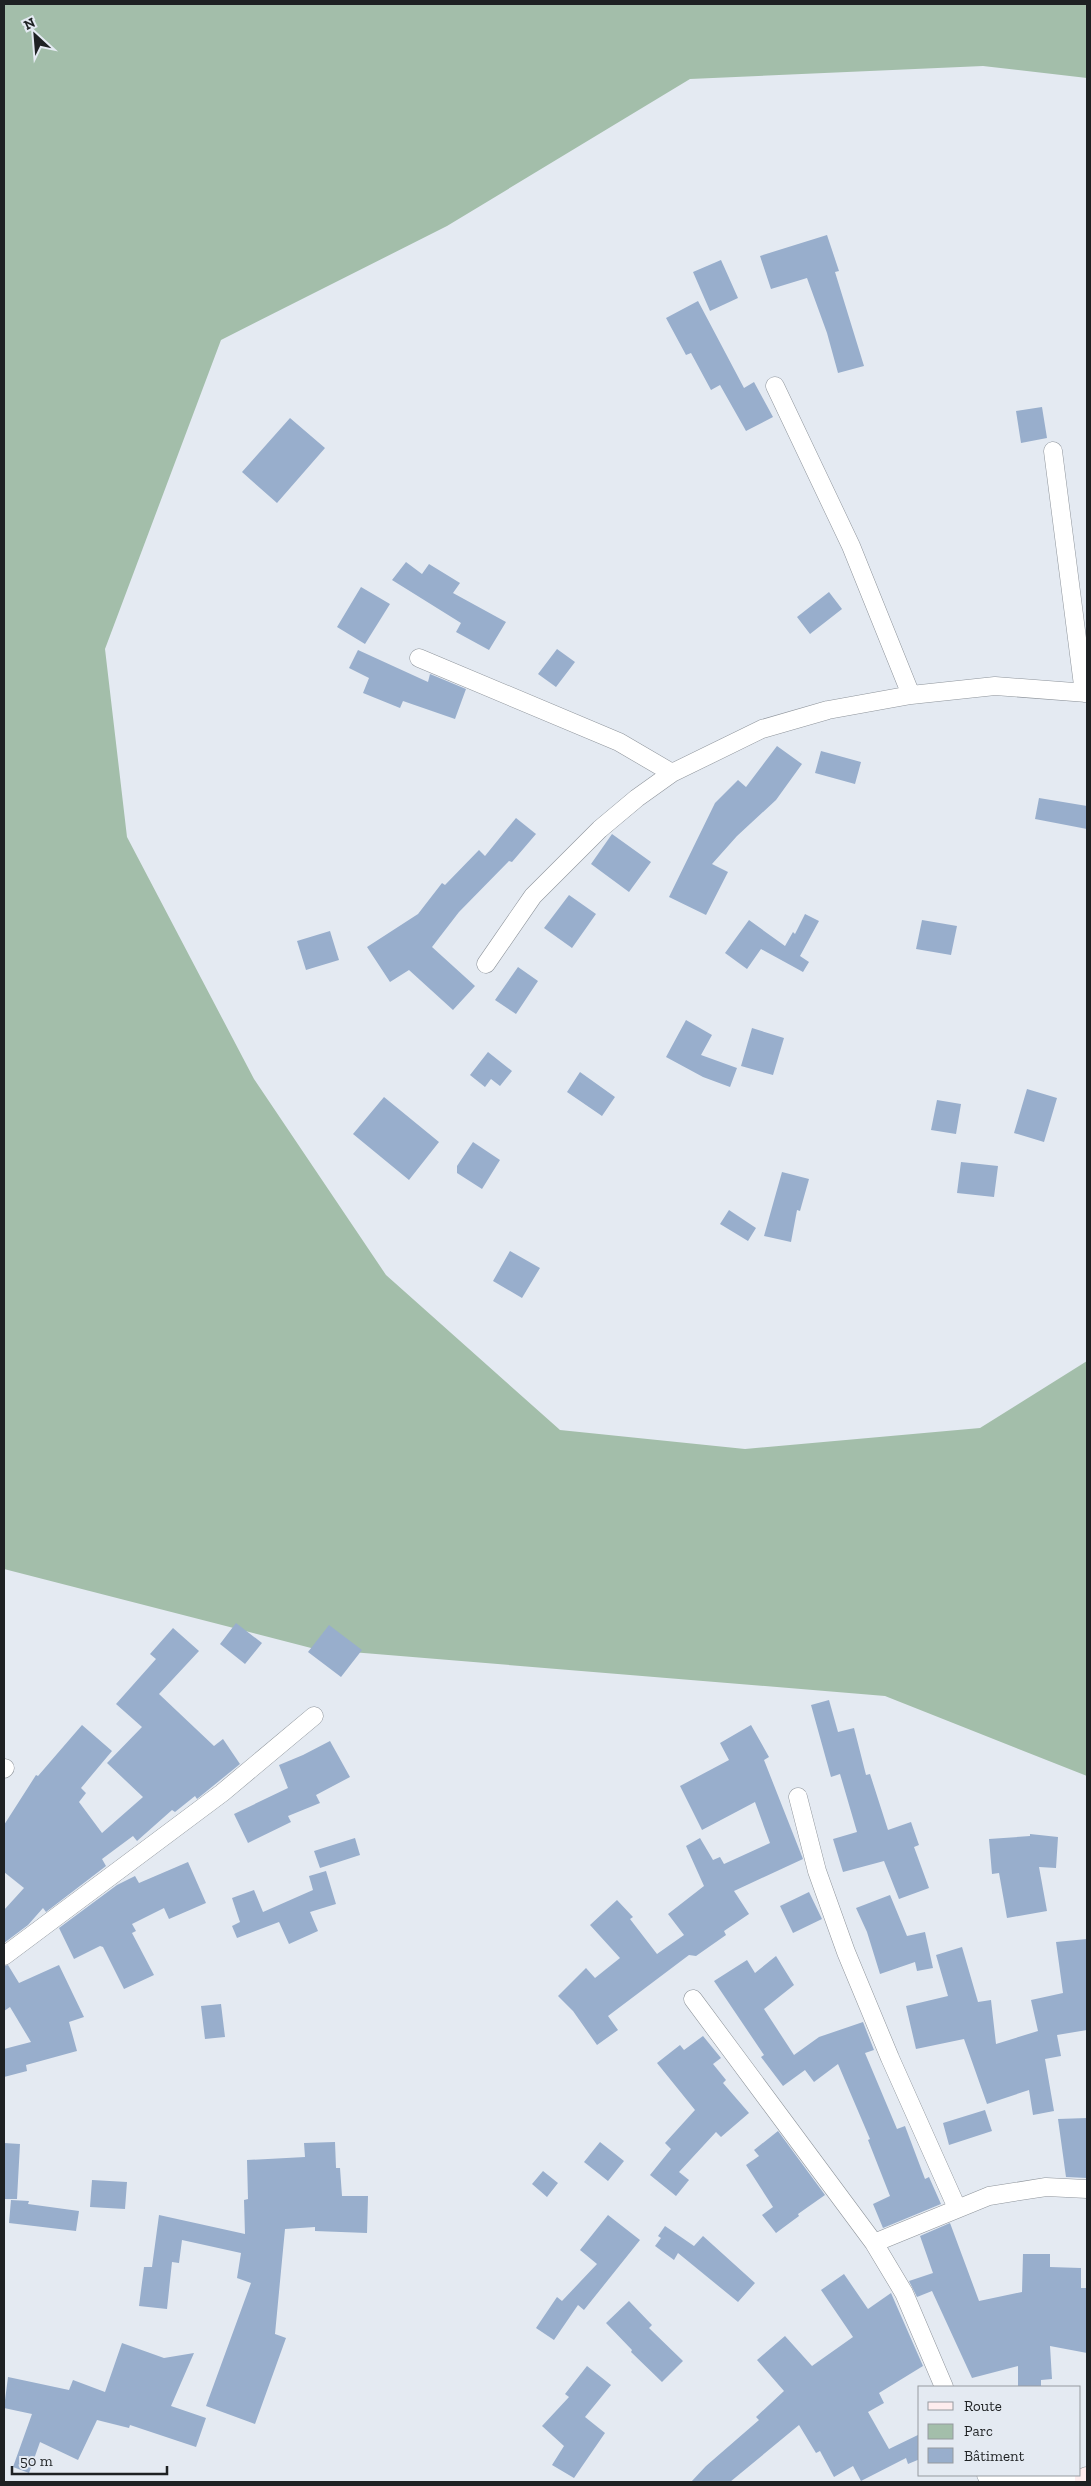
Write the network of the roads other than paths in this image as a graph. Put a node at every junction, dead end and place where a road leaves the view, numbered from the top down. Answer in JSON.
{"nodes":[{"id":1,"x":775,"y":386,"type":"dead end"},
{"id":2,"x":1053,"y":450,"type":"dead end"},
{"id":3,"x":419,"y":658,"type":"dead end"},
{"id":4,"x":1086,"y":693,"type":"edge"},
{"id":5,"x":911,"y":695,"type":"junction"},
{"id":6,"x":672,"y":773,"type":"junction"},
{"id":7,"x":486,"y":964,"type":"dead end"},
{"id":8,"x":314,"y":1716,"type":"dead end"},
{"id":9,"x":798,"y":1796,"type":"dead end"},
{"id":10,"x":4,"y":1956,"type":"edge"},
{"id":11,"x":693,"y":1999,"type":"dead end"},
{"id":12,"x":1087,"y":2189,"type":"edge"},
{"id":13,"x":957,"y":2208,"type":"junction"},
{"id":14,"x":874,"y":2243,"type":"junction"},
{"id":15,"x":944,"y":2386,"type":"edge"},
{"id":16,"x":1003,"y":2476,"type":"edge"},
{"id":17,"x":1087,"y":2481,"type":"edge"}],
"edges":[{"from":1,"to":5,"type":"street"},
{"from":2,"to":4,"type":"street"},
{"from":3,"to":6,"type":"street"},
{"from":4,"to":5,"type":"street"},
{"from":5,"to":6,"type":"street"},
{"from":6,"to":7,"type":"street"},
{"from":8,"to":10,"type":"street"},
{"from":9,"to":13,"type":"street"},
{"from":11,"to":14,"type":"street"},
{"from":12,"to":13,"type":"street"},
{"from":13,"to":14,"type":"street"},
{"from":14,"to":15,"type":"street"},
{"from":16,"to":17,"type":"street"}]}
